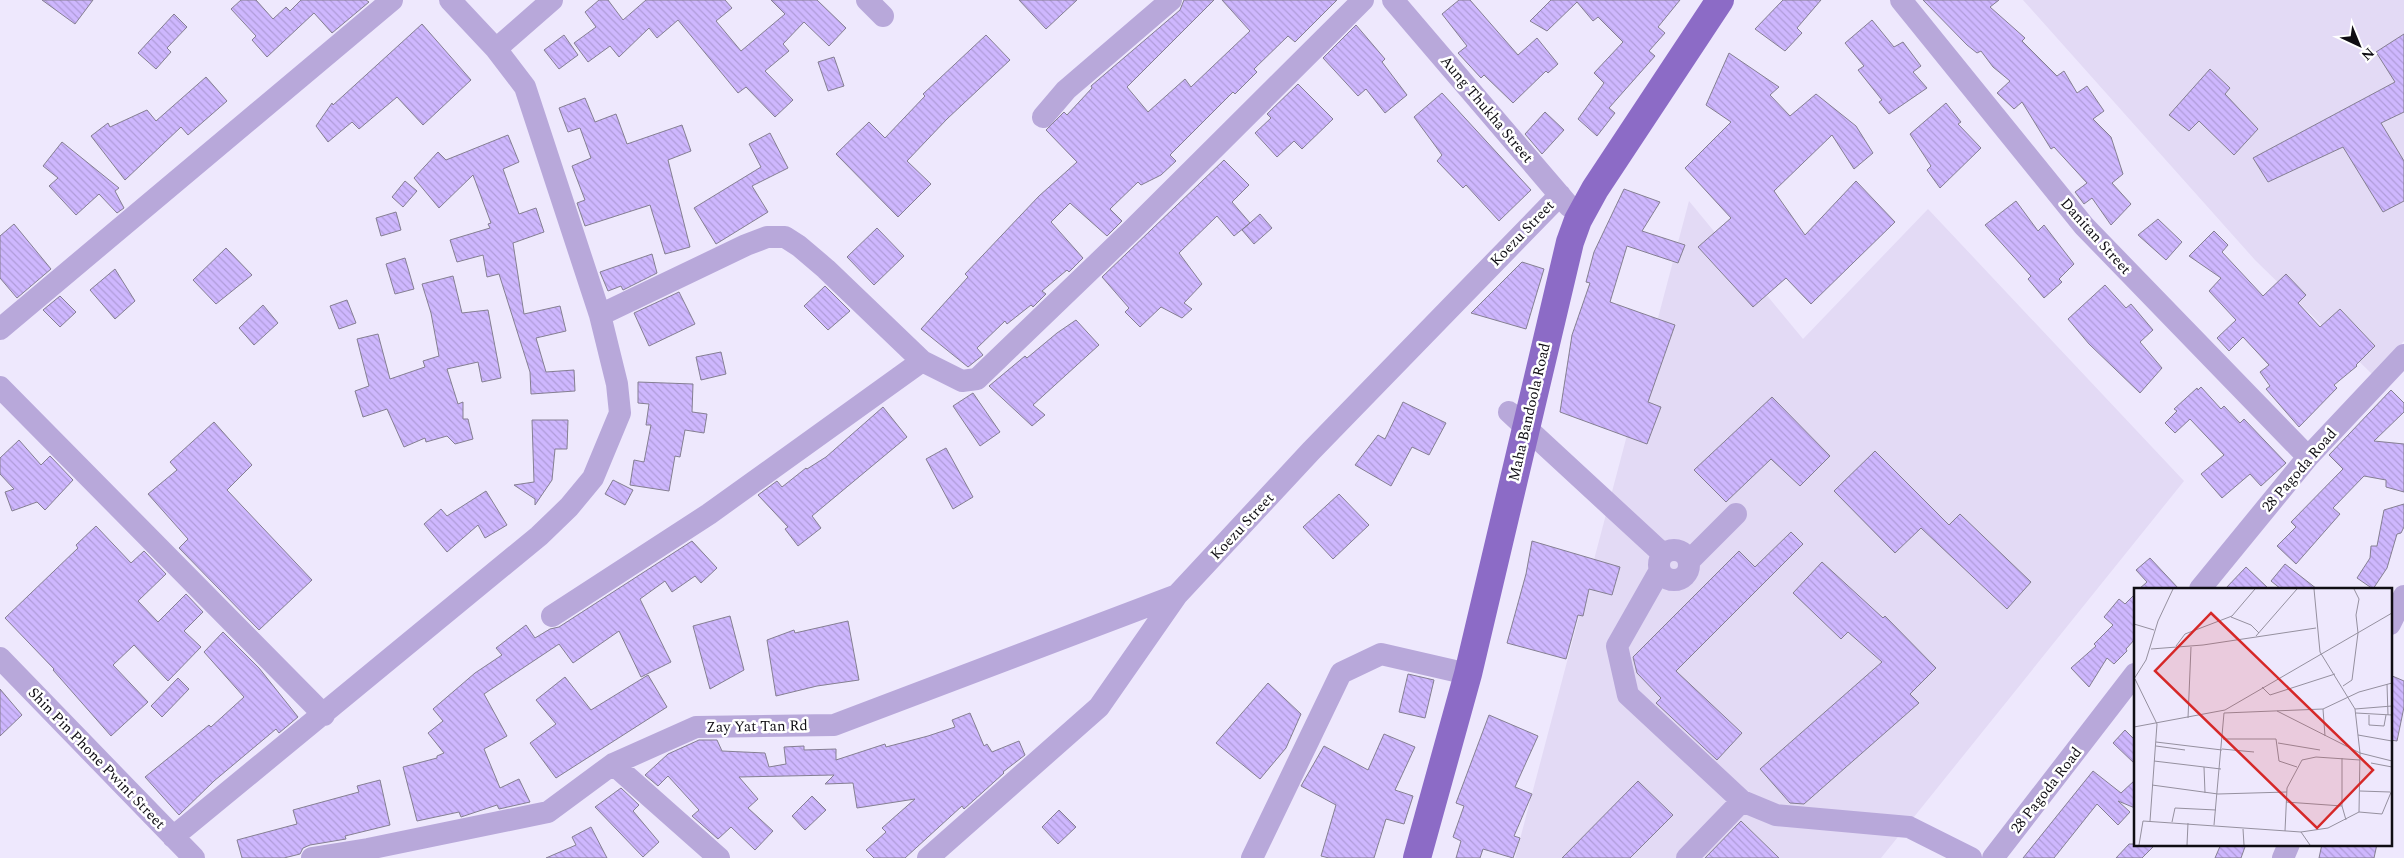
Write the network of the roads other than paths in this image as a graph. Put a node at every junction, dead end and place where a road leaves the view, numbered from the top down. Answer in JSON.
{"nodes":[{"id":1,"x":392,"y":0,"type":"edge"},
{"id":2,"x":450,"y":0,"type":"edge"},
{"id":3,"x":552,"y":0,"type":"edge"},
{"id":4,"x":867,"y":0,"type":"edge"},
{"id":5,"x":1171,"y":0,"type":"edge"},
{"id":6,"x":1363,"y":0,"type":"edge"},
{"id":7,"x":1394,"y":0,"type":"edge"},
{"id":8,"x":1698,"y":0,"type":"edge"},
{"id":9,"x":1720,"y":0,"type":"edge"},
{"id":10,"x":1900,"y":0,"type":"edge"},
{"id":11,"x":883,"y":16,"type":"dead end"},
{"id":12,"x":496,"y":49,"type":"junction"},
{"id":13,"x":1043,"y":117,"type":"dead end"},
{"id":14,"x":1568,"y":206,"type":"junction"},
{"id":15,"x":600,"y":315,"type":"junction"},
{"id":16,"x":0,"y":329,"type":"edge"},
{"id":17,"x":2404,"y":355,"type":"edge"},
{"id":18,"x":922,"y":361,"type":"junction"},
{"id":19,"x":0,"y":388,"type":"edge"},
{"id":20,"x":1517,"y":420,"type":"junction"},
{"id":21,"x":2308,"y":457,"type":"junction"},
{"id":22,"x":1736,"y":514,"type":"dead end"},
{"id":23,"x":1661,"y":563,"type":"junction"},
{"id":24,"x":2201,"y":588,"type":"edge"},
{"id":25,"x":1177,"y":595,"type":"junction"},
{"id":26,"x":2404,"y":596,"type":"edge"},
{"id":27,"x":552,"y":616,"type":"dead end"},
{"id":28,"x":2392,"y":620,"type":"edge"},
{"id":29,"x":0,"y":658,"type":"edge"},
{"id":30,"x":1459,"y":672,"type":"junction"},
{"id":31,"x":2134,"y":675,"type":"edge"},
{"id":32,"x":324,"y":715,"type":"junction"},
{"id":33,"x":614,"y":764,"type":"junction"},
{"id":34,"x":1742,"y":802,"type":"junction"},
{"id":35,"x":172,"y":837,"type":"junction"},
{"id":36,"x":2288,"y":846,"type":"edge"},
{"id":37,"x":194,"y":858,"type":"edge"},
{"id":38,"x":312,"y":858,"type":"edge"},
{"id":39,"x":718,"y":858,"type":"edge"},
{"id":40,"x":928,"y":858,"type":"edge"},
{"id":41,"x":1252,"y":858,"type":"edge"},
{"id":42,"x":1398,"y":858,"type":"edge"},
{"id":43,"x":1417,"y":858,"type":"edge"},
{"id":44,"x":1687,"y":858,"type":"edge"},
{"id":45,"x":1971,"y":858,"type":"edge"},
{"id":46,"x":1993,"y":858,"type":"edge"},
{"id":47,"x":2282,"y":858,"type":"edge"}],
"edges":[{"from":1,"to":16,"type":"street"},
{"from":2,"to":12,"type":"street"},
{"from":3,"to":12,"type":"street"},
{"from":4,"to":11,"type":"street"},
{"from":5,"to":13,"type":"street"},
{"from":6,"to":18,"type":"street"},
{"from":7,"to":14,"type":"street","name":"Aung Thukha Street"},
{"from":8,"to":14,"type":"main road","name":"Maha Bandoola Road"},
{"from":9,"to":14,"type":"main road","name":"Maha Bandoola Road"},
{"from":10,"to":21,"type":"street","name":"Danitan Street"},
{"from":12,"to":15,"type":"street"},
{"from":14,"to":20,"type":"main road","name":"Maha Bandoola Road"},
{"from":14,"to":25,"type":"street","name":"Koezu Street"},
{"from":15,"to":18,"type":"street"},
{"from":15,"to":32,"type":"street"},
{"from":17,"to":21,"type":"street","name":"28 Pagoda Road"},
{"from":18,"to":27,"type":"street"},
{"from":19,"to":32,"type":"street"},
{"from":20,"to":23,"type":"street"},
{"from":20,"to":30,"type":"main road","name":"Maha Bandoola Road"},
{"from":21,"to":24,"type":"street","name":"28 Pagoda Road"},
{"from":22,"to":23,"type":"street"},
{"from":23,"to":34,"type":"street"},
{"from":25,"to":33,"type":"street","name":"Zay Yat Tan Rd"},
{"from":25,"to":40,"type":"street","name":"Koezu Street"},
{"from":26,"to":28,"type":"street"},
{"from":29,"to":35,"type":"street","name":"Shin Pin Phone Pwint Street"},
{"from":30,"to":41,"type":"street"},
{"from":30,"to":42,"type":"main road","name":"Maha Bandoola Road"},
{"from":30,"to":43,"type":"main road","name":"Maha Bandoola Road"},
{"from":31,"to":46,"type":"street","name":"28 Pagoda Road"},
{"from":32,"to":35,"type":"street"},
{"from":33,"to":38,"type":"street","name":"Zay Yat Tan Rd"},
{"from":33,"to":39,"type":"street"},
{"from":34,"to":44,"type":"street"},
{"from":34,"to":45,"type":"street"},
{"from":35,"to":37,"type":"street","name":"Shin Pin Phone Pwint Street"},
{"from":36,"to":47,"type":"street"}]}
